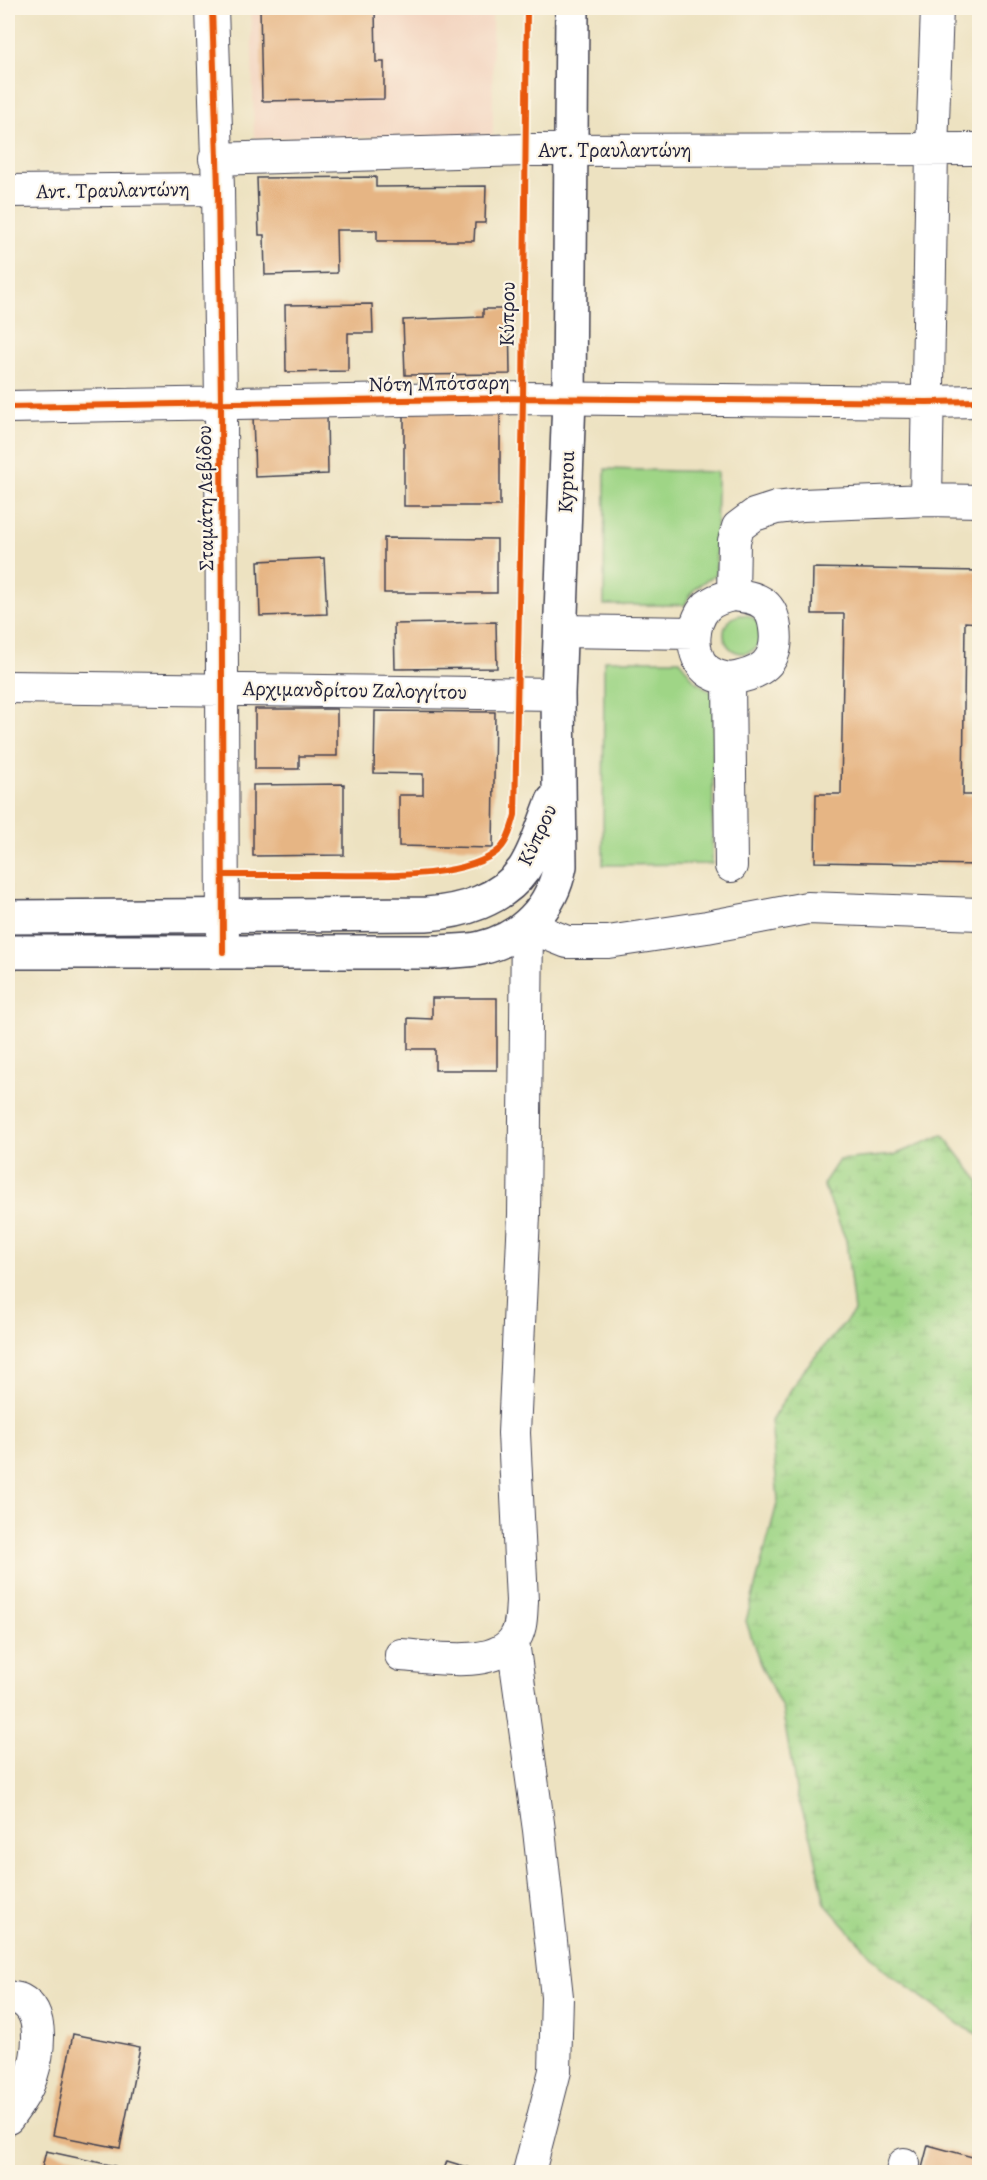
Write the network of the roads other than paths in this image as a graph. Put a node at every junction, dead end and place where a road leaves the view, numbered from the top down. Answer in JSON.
{"nodes":[{"id":1,"x":212,"y":8,"type":"edge"},
{"id":2,"x":572,"y":8,"type":"edge"},
{"id":3,"x":937,"y":8,"type":"edge"},
{"id":4,"x":980,"y":149,"type":"edge"},
{"id":5,"x":572,"y":150,"type":"junction"},
{"id":6,"x":932,"y":150,"type":"junction"},
{"id":7,"x":217,"y":174,"type":"junction"},
{"id":8,"x":8,"y":191,"type":"edge"},
{"id":9,"x":569,"y":399,"type":"junction"},
{"id":10,"x":980,"y":401,"type":"edge"},
{"id":11,"x":927,"y":402,"type":"junction"},
{"id":12,"x":221,"y":403,"type":"junction"},
{"id":13,"x":8,"y":407,"type":"edge"},
{"id":14,"x":926,"y":500,"type":"junction"},
{"id":15,"x":980,"y":501,"type":"edge"},
{"id":16,"x":733,"y":595,"type":"junction"},
{"id":17,"x":560,"y":631,"type":"junction"},
{"id":18,"x":694,"y":633,"type":"junction"},
{"id":19,"x":729,"y":679,"type":"junction"},
{"id":20,"x":8,"y":687,"type":"edge"},
{"id":21,"x":224,"y":688,"type":"junction"},
{"id":22,"x":558,"y":694,"type":"junction"},
{"id":23,"x":559,"y":787,"type":"junction"},
{"id":24,"x":731,"y":866,"type":"dead end"},
{"id":25,"x":980,"y":914,"type":"edge"},
{"id":26,"x":225,"y":915,"type":"junction"},
{"id":27,"x":8,"y":917,"type":"edge"},
{"id":28,"x":518,"y":932,"type":"junction"},
{"id":29,"x":8,"y":952,"type":"edge"},
{"id":30,"x":224,"y":952,"type":"junction"},
{"id":31,"x":513,"y":1642,"type":"junction"},
{"id":32,"x":401,"y":1655,"type":"dead end"},
{"id":33,"x":8,"y":1997,"type":"edge"},
{"id":34,"x":8,"y":2118,"type":"edge"},
{"id":35,"x":529,"y":2172,"type":"edge"}],
"edges":[{"from":1,"to":7,"type":"street","name":"Σταμάτη Λεβίδου"},
{"from":2,"to":5,"type":"main road","name":"Kyprou"},
{"from":3,"to":6,"type":"street"},
{"from":4,"to":6,"type":"street","name":"Αντ. Τραυλαντώνη"},
{"from":5,"to":6,"type":"street","name":"Αντ. Τραυλαντώνη"},
{"from":5,"to":7,"type":"street","name":"Αντ. Τραυλαντώνη"},
{"from":5,"to":9,"type":"main road","name":"Kyprou"},
{"from":6,"to":11,"type":"street"},
{"from":7,"to":8,"type":"street","name":"Αντ. Τραυλαντώνη"},
{"from":7,"to":12,"type":"street","name":"Σταμάτη Λεβίδου"},
{"from":9,"to":11,"type":"street","name":"Νότη Μπότσαρη"},
{"from":9,"to":12,"type":"street","name":"Νότη Μπότσαρη"},
{"from":9,"to":17,"type":"main road","name":"Kyprou"},
{"from":10,"to":11,"type":"street","name":"Νότη Μπότσαρη"},
{"from":11,"to":14,"type":"street"},
{"from":12,"to":13,"type":"street","name":"Νότη Μπότσαρη"},
{"from":12,"to":21,"type":"street","name":"Σταμάτη Λεβίδου"},
{"from":14,"to":15,"type":"street"},
{"from":14,"to":16,"type":"street"},
{"from":16,"to":18,"type":"street"},
{"from":16,"to":19,"type":"street"},
{"from":17,"to":18,"type":"street"},
{"from":17,"to":22,"type":"main road","name":"Kyprou"},
{"from":18,"to":19,"type":"street"},
{"from":19,"to":24,"type":"street"},
{"from":20,"to":21,"type":"street","name":"Αρχιμανδρίτου Ζαλογγίτου"},
{"from":21,"to":22,"type":"street","name":"Αρχιμανδρίτου Ζαλογγίτου"},
{"from":21,"to":26,"type":"street","name":"Σταμάτη Λεβίδου"},
{"from":22,"to":23,"type":"main road","name":"Kyprou"},
{"from":23,"to":26,"type":"main road","name":"Κύπρου"},
{"from":23,"to":28,"type":"main road","name":"Kyprou"},
{"from":25,"to":28,"type":"street"},
{"from":26,"to":27,"type":"main road","name":"Κύπρου"},
{"from":26,"to":30,"type":"street","name":"Σταμάτη Λεβίδου"},
{"from":28,"to":30,"type":"main road"},
{"from":28,"to":31,"type":"street"},
{"from":29,"to":30,"type":"main road"},
{"from":31,"to":32,"type":"street"},
{"from":31,"to":35,"type":"street"},
{"from":33,"to":34,"type":"street"}]}
